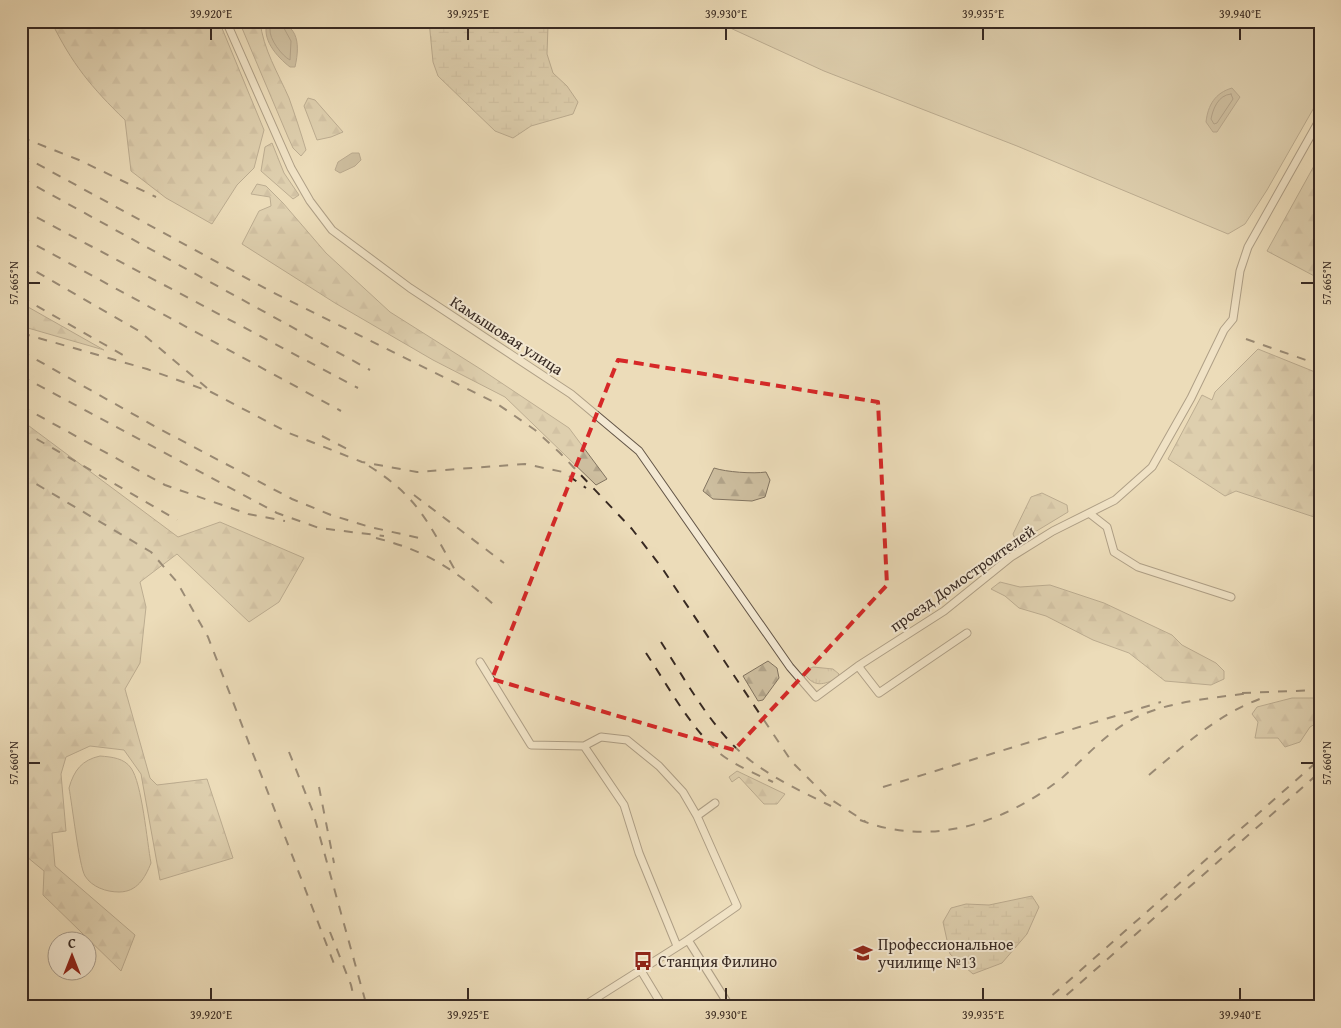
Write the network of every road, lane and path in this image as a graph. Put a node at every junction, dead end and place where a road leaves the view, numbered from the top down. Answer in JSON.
{"nodes":[{"id":1,"x":226,"y":21,"type":"edge"},
{"id":2,"x":1320,"y":119,"type":"edge"},
{"id":3,"x":1089,"y":513,"type":"junction"},
{"id":4,"x":1231,"y":597,"type":"dead end"},
{"id":5,"x":967,"y":633,"type":"dead end"},
{"id":6,"x":480,"y":662,"type":"dead end"},
{"id":7,"x":858,"y":666,"type":"junction"},
{"id":8,"x":816,"y":697,"type":"joint"},
{"id":9,"x":584,"y":746,"type":"junction"},
{"id":10,"x":715,"y":803,"type":"dead end"},
{"id":11,"x":697,"y":816,"type":"junction"},
{"id":12,"x":688,"y":940,"type":"junction"},
{"id":13,"x":677,"y":946,"type":"junction"},
{"id":14,"x":640,"y":969,"type":"junction"},
{"id":15,"x":586,"y":1006,"type":"edge"},
{"id":16,"x":663,"y":1007,"type":"edge"},
{"id":17,"x":730,"y":1007,"type":"edge"}],
"edges":[{"from":1,"to":8,"type":"street","name":"Камышовая улица"},
{"from":2,"to":3,"type":"street","name":"проезд Домостроителей"},
{"from":3,"to":4,"type":"street"},
{"from":3,"to":7,"type":"street","name":"проезд Домостроителей"},
{"from":5,"to":7,"type":"street"},
{"from":6,"to":9,"type":"street"},
{"from":7,"to":8,"type":"street","name":"проезд Домостроителей"},
{"from":9,"to":11,"type":"street"},
{"from":9,"to":13,"type":"street"},
{"from":10,"to":11,"type":"street"},
{"from":11,"to":12,"type":"street"},
{"from":12,"to":13,"type":"street"},
{"from":12,"to":17,"type":"street"},
{"from":13,"to":14,"type":"street"},
{"from":14,"to":15,"type":"street"},
{"from":14,"to":16,"type":"street"}]}
